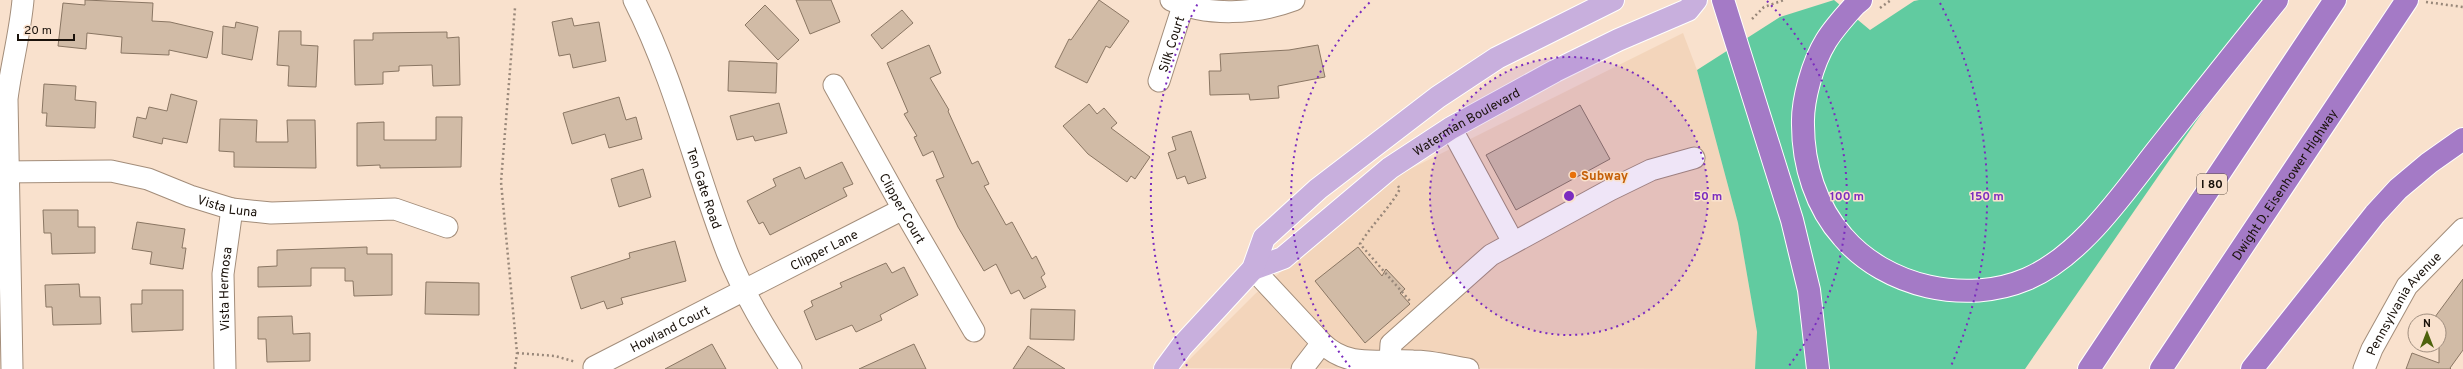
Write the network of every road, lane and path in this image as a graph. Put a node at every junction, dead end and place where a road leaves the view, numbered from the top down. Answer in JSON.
{"nodes":[{"id":1,"x":23,"y":0,"type":"edge"},
{"id":2,"x":634,"y":0,"type":"edge"},
{"id":3,"x":1294,"y":0,"type":"edge"},
{"id":4,"x":1613,"y":0,"type":"edge"},
{"id":5,"x":1696,"y":0,"type":"edge"},
{"id":6,"x":1723,"y":0,"type":"edge"},
{"id":7,"x":1784,"y":0,"type":"edge"},
{"id":8,"x":1861,"y":0,"type":"edge"},
{"id":9,"x":2277,"y":0,"type":"edge"},
{"id":10,"x":2335,"y":0,"type":"edge"},
{"id":11,"x":2416,"y":1,"type":"edge"},
{"id":12,"x":1177,"y":3,"type":"edge"},
{"id":13,"x":2463,"y":7,"type":"edge"},
{"id":14,"x":515,"y":8,"type":"dead end"},
{"id":15,"x":1752,"y":19,"type":"dead end"},
{"id":16,"x":1159,"y":81,"type":"dead end"},
{"id":17,"x":834,"y":85,"type":"dead end"},
{"id":18,"x":1451,"y":128,"type":"junction"},
{"id":19,"x":2463,"y":139,"type":"edge"},
{"id":20,"x":1694,"y":158,"type":"dead end"},
{"id":21,"x":4,"y":172,"type":"edge"},
{"id":22,"x":1396,"y":185,"type":"dead end"},
{"id":23,"x":232,"y":209,"type":"junction"},
{"id":24,"x":903,"y":210,"type":"junction"},
{"id":25,"x":447,"y":227,"type":"dead end"},
{"id":26,"x":2456,"y":235,"type":"edge"},
{"id":27,"x":1513,"y":242,"type":"junction"},
{"id":28,"x":1253,"y":268,"type":"junction"},
{"id":29,"x":746,"y":291,"type":"junction"},
{"id":30,"x":1414,"y":305,"type":"dead end"},
{"id":31,"x":974,"y":331,"type":"dead end"},
{"id":32,"x":1322,"y":343,"type":"junction"},
{"id":33,"x":517,"y":353,"type":"junction"},
{"id":34,"x":1390,"y":361,"type":"junction"},
{"id":35,"x":594,"y":367,"type":"joint"},
{"id":36,"x":12,"y":369,"type":"edge"},
{"id":37,"x":225,"y":369,"type":"edge"},
{"id":38,"x":515,"y":369,"type":"edge"},
{"id":39,"x":791,"y":369,"type":"edge"},
{"id":40,"x":1165,"y":369,"type":"edge"},
{"id":41,"x":1302,"y":369,"type":"edge"},
{"id":42,"x":1468,"y":369,"type":"edge"},
{"id":43,"x":1818,"y":369,"type":"edge"},
{"id":44,"x":2089,"y":369,"type":"edge"},
{"id":45,"x":2161,"y":369,"type":"edge"},
{"id":46,"x":2252,"y":369,"type":"edge"},
{"id":47,"x":2364,"y":369,"type":"edge"}],
"edges":[{"from":1,"to":21,"type":"street"},
{"from":2,"to":29,"type":"street","name":"Ten Gate Road"},
{"from":3,"to":12,"type":"street"},
{"from":4,"to":28,"type":"main road","name":"Waterman Boulevard"},
{"from":5,"to":18,"type":"main road","name":"Waterman Boulevard"},
{"from":6,"to":43,"type":"highway"},
{"from":7,"to":15,"type":"path"},
{"from":8,"to":9,"type":"highway"},
{"from":10,"to":44,"type":"highway","number":"I 80"},
{"from":11,"to":13,"type":"path"},
{"from":11,"to":45,"type":"highway","name":"Dwight D. Eisenhower Highway"},
{"from":12,"to":16,"type":"street","name":"Silk Court"},
{"from":14,"to":33,"type":"path"},
{"from":17,"to":24,"type":"street","name":"Clipper Court"},
{"from":18,"to":27,"type":"street"},
{"from":18,"to":28,"type":"main road","name":"Waterman Boulevard"},
{"from":19,"to":46,"type":"highway"},
{"from":20,"to":27,"type":"street"},
{"from":21,"to":23,"type":"street","name":"Vista Luna"},
{"from":21,"to":36,"type":"street"},
{"from":22,"to":30,"type":"path"},
{"from":23,"to":25,"type":"street","name":"Vista Luna"},
{"from":23,"to":37,"type":"street","name":"Vista Hermosa"},
{"from":24,"to":29,"type":"street","name":"Clipper Lane"},
{"from":24,"to":31,"type":"street","name":"Clipper Court"},
{"from":26,"to":47,"type":"street","name":"Pennsylvania Avenue"},
{"from":27,"to":34,"type":"street"},
{"from":28,"to":32,"type":"street"},
{"from":28,"to":40,"type":"main road","name":"Waterman Boulevard"},
{"from":29,"to":35,"type":"street","name":"Howland Court"},
{"from":29,"to":39,"type":"street","name":"Ten Gate Road"},
{"from":32,"to":34,"type":"street"},
{"from":32,"to":41,"type":"street"},
{"from":33,"to":35,"type":"path"},
{"from":33,"to":38,"type":"path"},
{"from":34,"to":42,"type":"street"}]}
